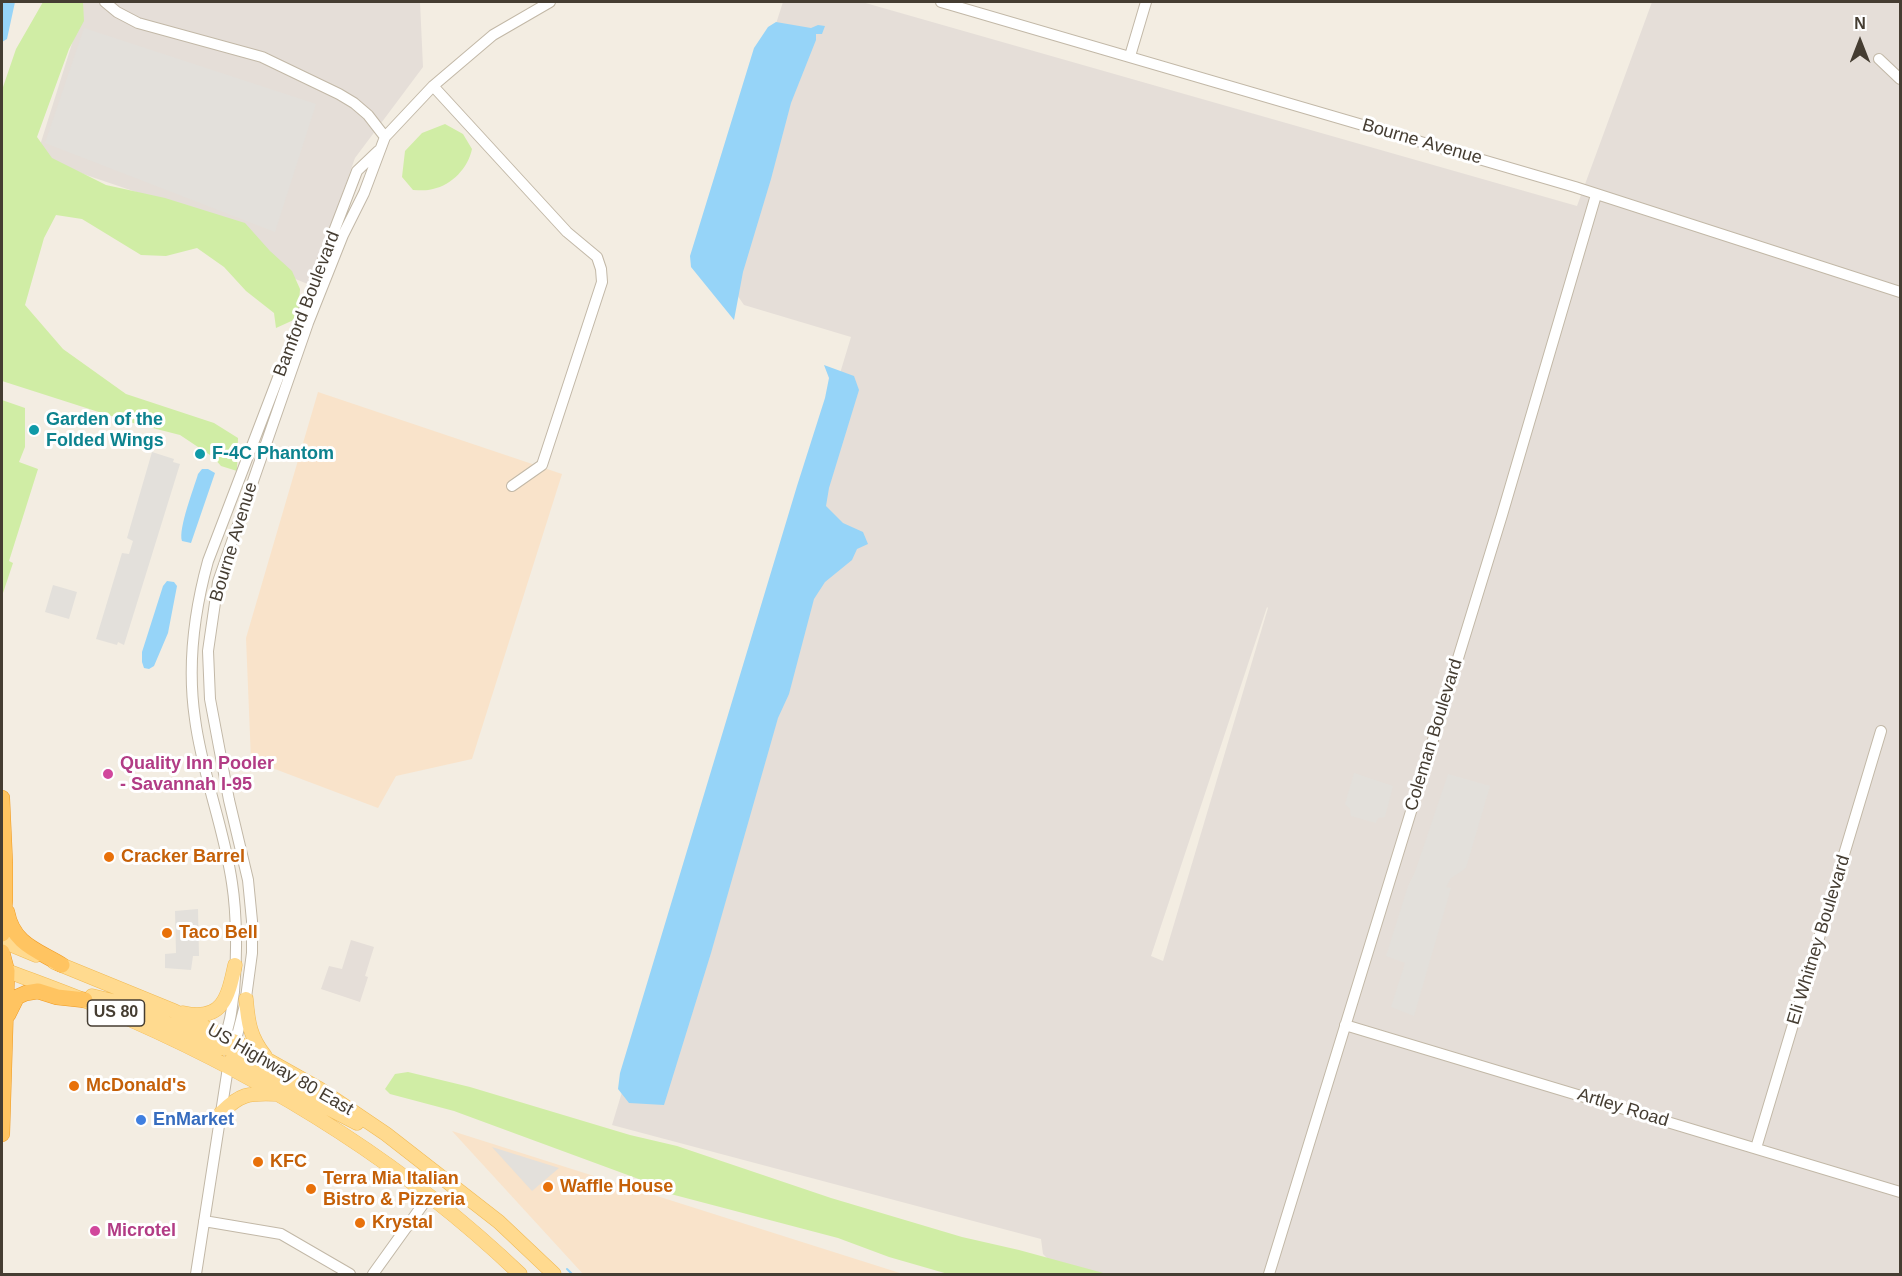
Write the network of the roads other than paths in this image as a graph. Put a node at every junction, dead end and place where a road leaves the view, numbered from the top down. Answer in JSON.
{"nodes":[{"id":1,"x":105,"y":2,"type":"edge"},
{"id":2,"x":550,"y":2,"type":"edge"},
{"id":3,"x":941,"y":2,"type":"edge"},
{"id":4,"x":1146,"y":2,"type":"edge"},
{"id":5,"x":1130,"y":56,"type":"junction"},
{"id":6,"x":1879,"y":59,"type":"dead end"},
{"id":7,"x":1900,"y":79,"type":"edge"},
{"id":8,"x":433,"y":86,"type":"junction"},
{"id":9,"x":385,"y":137,"type":"junction"},
{"id":10,"x":379,"y":150,"type":"junction"},
{"id":11,"x":1596,"y":195,"type":"junction"},
{"id":12,"x":1900,"y":292,"type":"edge"},
{"id":13,"x":244,"y":466,"type":"joint"},
{"id":14,"x":258,"y":468,"type":"joint"},
{"id":15,"x":512,"y":486,"type":"dead end"},
{"id":16,"x":1881,"y":731,"type":"dead end"},
{"id":17,"x":2,"y":798,"type":"edge"},
{"id":18,"x":5,"y":900,"type":"junction"},
{"id":19,"x":2,"y":934,"type":"edge"},
{"id":20,"x":2,"y":941,"type":"edge"},
{"id":21,"x":2,"y":952,"type":"edge"},
{"id":22,"x":63,"y":965,"type":"junction"},
{"id":23,"x":235,"y":965,"type":"junction"},
{"id":24,"x":4,"y":970,"type":"edge"},
{"id":25,"x":47,"y":985,"type":"junction"},
{"id":26,"x":246,"y":999,"type":"junction"},
{"id":27,"x":84,"y":1000,"type":"junction"},
{"id":28,"x":174,"y":1011,"type":"junction"},
{"id":29,"x":6,"y":1020,"type":"junction"},
{"id":30,"x":1345,"y":1025,"type":"junction"},
{"id":31,"x":229,"y":1042,"type":"junction"},
{"id":32,"x":268,"y":1060,"type":"junction"},
{"id":33,"x":227,"y":1066,"type":"junction"},
{"id":34,"x":279,"y":1094,"type":"junction"},
{"id":35,"x":221,"y":1113,"type":"junction"},
{"id":36,"x":2,"y":1134,"type":"edge"},
{"id":37,"x":401,"y":1145,"type":"junction"},
{"id":38,"x":1756,"y":1148,"type":"junction"},
{"id":39,"x":1900,"y":1192,"type":"edge"},
{"id":40,"x":429,"y":1196,"type":"junction"},
{"id":41,"x":204,"y":1221,"type":"junction"},
{"id":42,"x":196,"y":1275,"type":"edge"},
{"id":43,"x":350,"y":1275,"type":"edge"},
{"id":44,"x":373,"y":1275,"type":"edge"},
{"id":45,"x":520,"y":1275,"type":"edge"},
{"id":46,"x":554,"y":1275,"type":"edge"},
{"id":47,"x":1269,"y":1275,"type":"edge"}],
"edges":[{"from":1,"to":9,"type":"street"},
{"from":2,"to":8,"type":"street","name":"Bamford Boulevard"},
{"from":3,"to":5,"type":"street","name":"Bourne Avenue"},
{"from":4,"to":5,"type":"street"},
{"from":5,"to":11,"type":"street","name":"Bourne Avenue"},
{"from":6,"to":7,"type":"street"},
{"from":8,"to":9,"type":"street","name":"Bamford Boulevard"},
{"from":8,"to":15,"type":"street"},
{"from":9,"to":10,"type":"street","name":"Bamford Boulevard"},
{"from":10,"to":13,"type":"street","name":"Bamford Boulevard"},
{"from":10,"to":14,"type":"street","name":"Bamford Boulevard"},
{"from":11,"to":12,"type":"street","name":"Bourne Avenue"},
{"from":11,"to":30,"type":"street","name":"Coleman Boulevard"},
{"from":13,"to":23,"type":"street","name":"Bourne Avenue"},
{"from":14,"to":26,"type":"street","name":"Bourne Avenue"},
{"from":16,"to":38,"type":"street","name":"Eli Whitney Boulevard"},
{"from":17,"to":18,"type":"highway"},
{"from":18,"to":19,"type":"highway"},
{"from":18,"to":22,"type":"highway"},
{"from":20,"to":22,"type":"main road","name":"US Highway 80 East","number":"US 80"},
{"from":21,"to":24,"type":"highway"},
{"from":22,"to":28,"type":"main road","name":"US Highway 80 East","number":"US 80"},
{"from":23,"to":28,"type":"main road"},
{"from":23,"to":31,"type":"street","name":"Bourne Avenue"},
{"from":24,"to":25,"type":"main road","name":"US Highway 80 East","number":"US 80"},
{"from":24,"to":29,"type":"highway"},
{"from":25,"to":27,"type":"main road","name":"US Highway 80 East","number":"US 80"},
{"from":25,"to":31,"type":"main road"},
{"from":26,"to":31,"type":"street","name":"Bourne Avenue"},
{"from":26,"to":32,"type":"main road"},
{"from":27,"to":29,"type":"highway"},
{"from":27,"to":33,"type":"main road","name":"US Highway 80 East","number":"US 80"},
{"from":28,"to":31,"type":"main road","name":"US Highway 80 East","number":"US 80"},
{"from":29,"to":36,"type":"highway"},
{"from":30,"to":38,"type":"street","name":"Artley Road"},
{"from":30,"to":47,"type":"street","name":"Coleman Boulevard"},
{"from":31,"to":32,"type":"main road","name":"US Highway 80 East","number":"US 80"},
{"from":31,"to":33,"type":"street"},
{"from":32,"to":37,"type":"main road","name":"US Highway 80 East","number":"US 80"},
{"from":33,"to":34,"type":"main road","name":"US Highway 80 East","number":"US 80"},
{"from":33,"to":35,"type":"street"},
{"from":33,"to":37,"type":"main road"},
{"from":34,"to":35,"type":"main road"},
{"from":34,"to":40,"type":"main road","name":"US Highway 80 East","number":"US 80"},
{"from":35,"to":41,"type":"street"},
{"from":37,"to":46,"type":"main road","name":"US Highway 80 East","number":"US 80"},
{"from":38,"to":39,"type":"street","name":"Artley Road"},
{"from":40,"to":44,"type":"street"},
{"from":40,"to":45,"type":"main road","name":"US Highway 80 East","number":"US 80"},
{"from":41,"to":42,"type":"street"},
{"from":41,"to":43,"type":"street"}]}
